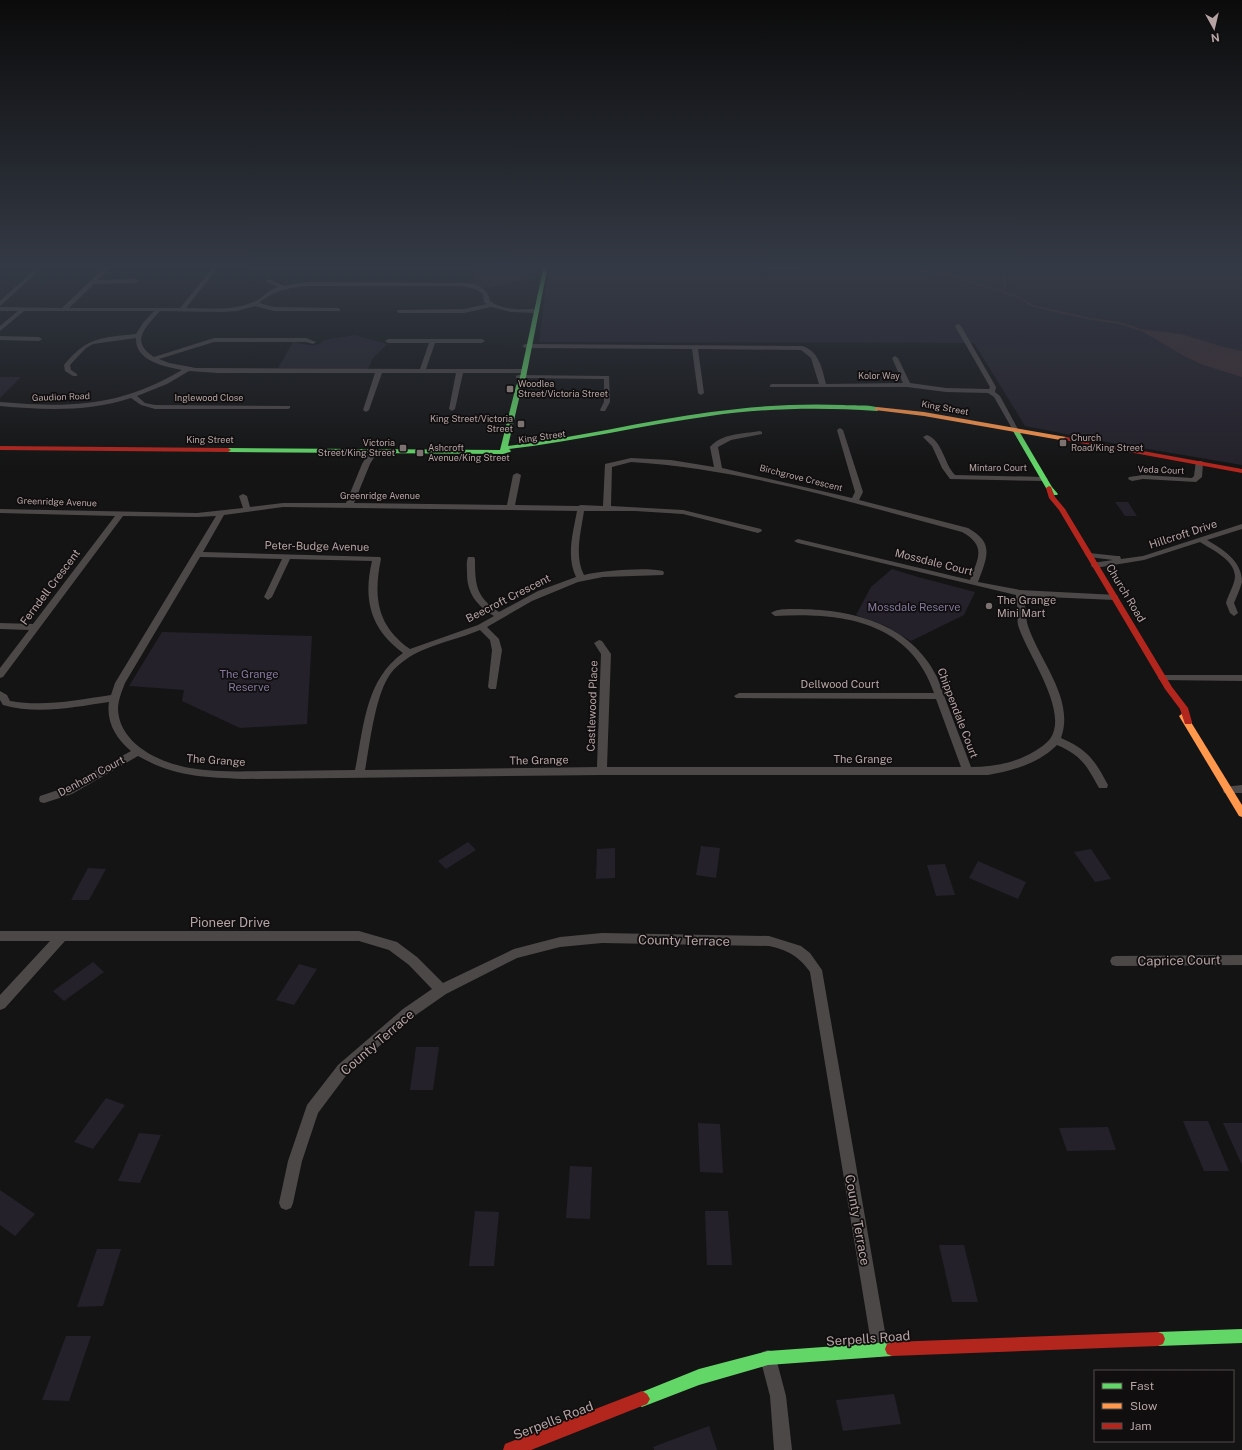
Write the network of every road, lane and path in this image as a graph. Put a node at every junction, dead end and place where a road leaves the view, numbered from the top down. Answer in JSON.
{"nodes":[{"id":1,"x":140,"y":333,"type":"edge"},
{"id":2,"x":532,"y":333,"type":"edge"},
{"id":3,"x":962,"y":333,"type":"edge"},
{"id":4,"x":138,"y":336,"type":"junction"},
{"id":5,"x":0,"y":338,"type":"edge"},
{"id":6,"x":39,"y":338,"type":"dead end"},
{"id":7,"x":432,"y":340,"type":"junction"},
{"id":8,"x":388,"y":341,"type":"dead end"},
{"id":9,"x":482,"y":341,"type":"dead end"},
{"id":10,"x":312,"y":342,"type":"dead end"},
{"id":11,"x":527,"y":346,"type":"junction"},
{"id":12,"x":695,"y":347,"type":"junction"},
{"id":13,"x":895,"y":358,"type":"dead end"},
{"id":14,"x":154,"y":359,"type":"junction"},
{"id":15,"x":187,"y":369,"type":"junction"},
{"id":16,"x":379,"y":371,"type":"junction"},
{"id":17,"x":422,"y":371,"type":"junction"},
{"id":18,"x":460,"y":371,"type":"junction"},
{"id":19,"x":75,"y":375,"type":"dead end"},
{"id":20,"x":520,"y":378,"type":"junction"},
{"id":21,"x":823,"y":385,"type":"junction"},
{"id":22,"x":907,"y":385,"type":"junction"},
{"id":23,"x":772,"y":386,"type":"dead end"},
{"id":24,"x":989,"y":392,"type":"junction"},
{"id":25,"x":701,"y":393,"type":"dead end"},
{"id":26,"x":133,"y":396,"type":"junction"},
{"id":27,"x":0,"y":404,"type":"edge"},
{"id":28,"x":288,"y":408,"type":"dead end"},
{"id":29,"x":452,"y":409,"type":"dead end"},
{"id":30,"x":366,"y":410,"type":"dead end"},
{"id":31,"x":603,"y":410,"type":"dead end"},
{"id":32,"x":641,"y":426,"type":"junction"},
{"id":33,"x":840,"y":430,"type":"dead end"},
{"id":34,"x":1016,"y":431,"type":"junction"},
{"id":35,"x":760,"y":433,"type":"dead end"},
{"id":36,"x":516,"y":435,"type":"junction"},
{"id":37,"x":928,"y":437,"type":"dead end"},
{"id":38,"x":531,"y":446,"type":"junction"},
{"id":39,"x":508,"y":447,"type":"junction"},
{"id":40,"x":0,"y":448,"type":"edge"},
{"id":41,"x":371,"y":451,"type":"junction"},
{"id":42,"x":420,"y":451,"type":"junction"},
{"id":43,"x":1199,"y":463,"type":"junction"},
{"id":44,"x":718,"y":469,"type":"junction"},
{"id":45,"x":1242,"y":471,"type":"edge"},
{"id":46,"x":517,"y":475,"type":"dead end"},
{"id":47,"x":1044,"y":479,"type":"junction"},
{"id":48,"x":1132,"y":479,"type":"dead end"},
{"id":49,"x":243,"y":496,"type":"dead end"},
{"id":50,"x":854,"y":502,"type":"junction"},
{"id":51,"x":349,"y":506,"type":"junction"},
{"id":52,"x":511,"y":507,"type":"junction"},
{"id":53,"x":581,"y":507,"type":"junction"},
{"id":54,"x":607,"y":508,"type":"junction"},
{"id":55,"x":247,"y":509,"type":"junction"},
{"id":56,"x":0,"y":511,"type":"edge"},
{"id":57,"x":120,"y":514,"type":"junction"},
{"id":58,"x":221,"y":514,"type":"junction"},
{"id":59,"x":1242,"y":526,"type":"edge"},
{"id":60,"x":758,"y":531,"type":"dead end"},
{"id":61,"x":1200,"y":539,"type":"junction"},
{"id":62,"x":798,"y":541,"type":"dead end"},
{"id":63,"x":197,"y":554,"type":"junction"},
{"id":64,"x":1089,"y":555,"type":"junction"},
{"id":65,"x":287,"y":557,"type":"junction"},
{"id":66,"x":471,"y":560,"type":"dead end"},
{"id":67,"x":1129,"y":560,"type":"junction"},
{"id":68,"x":1095,"y":565,"type":"junction"},
{"id":69,"x":660,"y":573,"type":"dead end"},
{"id":70,"x":581,"y":578,"type":"junction"},
{"id":71,"x":973,"y":583,"type":"junction"},
{"id":72,"x":1020,"y":593,"type":"junction"},
{"id":73,"x":1113,"y":594,"type":"junction"},
{"id":74,"x":268,"y":597,"type":"dead end"},
{"id":75,"x":774,"y":612,"type":"dead end"},
{"id":76,"x":1234,"y":613,"type":"dead end"},
{"id":77,"x":500,"y":616,"type":"junction"},
{"id":78,"x":0,"y":626,"type":"edge"},
{"id":79,"x":35,"y":627,"type":"junction"},
{"id":80,"x":482,"y":627,"type":"junction"},
{"id":81,"x":599,"y":643,"type":"dead end"},
{"id":82,"x":408,"y":652,"type":"junction"},
{"id":83,"x":0,"y":675,"type":"edge"},
{"id":84,"x":1163,"y":678,"type":"junction"},
{"id":85,"x":1242,"y":678,"type":"edge"},
{"id":86,"x":493,"y":687,"type":"dead end"},
{"id":87,"x":0,"y":694,"type":"edge"},
{"id":88,"x":739,"y":696,"type":"dead end"},
{"id":89,"x":940,"y":696,"type":"junction"},
{"id":90,"x":114,"y":698,"type":"junction"},
{"id":91,"x":3,"y":706,"type":"edge"},
{"id":92,"x":1055,"y":740,"type":"junction"},
{"id":93,"x":137,"y":752,"type":"junction"},
{"id":94,"x":967,"y":770,"type":"junction"},
{"id":95,"x":602,"y":771,"type":"junction"},
{"id":96,"x":359,"y":774,"type":"junction"},
{"id":97,"x":1103,"y":785,"type":"dead end"},
{"id":98,"x":1242,"y":789,"type":"edge"},
{"id":99,"x":1228,"y":790,"type":"junction"},
{"id":100,"x":44,"y":800,"type":"dead end"},
{"id":101,"x":1242,"y":813,"type":"edge"},
{"id":102,"x":0,"y":936,"type":"edge"},
{"id":103,"x":61,"y":937,"type":"junction"},
{"id":104,"x":1242,"y":960,"type":"edge"},
{"id":105,"x":1116,"y":961,"type":"dead end"},
{"id":106,"x":441,"y":990,"type":"junction"},
{"id":107,"x":0,"y":1004,"type":"edge"},
{"id":108,"x":286,"y":1203,"type":"dead end"},
{"id":109,"x":1242,"y":1336,"type":"edge"},
{"id":110,"x":880,"y":1349,"type":"junction"},
{"id":111,"x":768,"y":1358,"type":"junction"},
{"id":112,"x":511,"y":1450,"type":"edge"},
{"id":113,"x":783,"y":1450,"type":"edge"}],
"edges":[{"from":1,"to":4,"type":"street"},
{"from":2,"to":11,"type":"main road"},
{"from":3,"to":24,"type":"street","name":"Church Road"},
{"from":4,"to":14,"type":"street"},
{"from":4,"to":19,"type":"street"},
{"from":5,"to":6,"type":"street"},
{"from":7,"to":8,"type":"street"},
{"from":7,"to":9,"type":"street"},
{"from":7,"to":17,"type":"street"},
{"from":10,"to":14,"type":"street"},
{"from":11,"to":12,"type":"street"},
{"from":11,"to":20,"type":"main road"},
{"from":12,"to":21,"type":"street"},
{"from":12,"to":25,"type":"street"},
{"from":13,"to":22,"type":"street"},
{"from":14,"to":15,"type":"street"},
{"from":15,"to":16,"type":"street"},
{"from":15,"to":26,"type":"street","name":"Gaudion Road"},
{"from":16,"to":17,"type":"street"},
{"from":16,"to":30,"type":"street"},
{"from":17,"to":18,"type":"street"},
{"from":18,"to":20,"type":"street"},
{"from":18,"to":29,"type":"street"},
{"from":20,"to":31,"type":"street"},
{"from":20,"to":36,"type":"main road"},
{"from":20,"to":39,"type":"main road"},
{"from":21,"to":22,"type":"street","name":"Kolor Way"},
{"from":21,"to":23,"type":"street","name":"Kolor Way"},
{"from":22,"to":24,"type":"street","name":"Kolor Way"},
{"from":24,"to":34,"type":"street","name":"Church Road"},
{"from":26,"to":27,"type":"street","name":"Gaudion Road"},
{"from":26,"to":28,"type":"street","name":"Inglewood Close"},
{"from":32,"to":34,"type":"main road","name":"King Street"},
{"from":32,"to":38,"type":"main road","name":"King Street"},
{"from":32,"to":39,"type":"main road","name":"King Street"},
{"from":33,"to":50,"type":"street"},
{"from":34,"to":43,"type":"main road","name":"King Street"},
{"from":34,"to":47,"type":"main road","name":"Church Road"},
{"from":35,"to":44,"type":"street"},
{"from":36,"to":38,"type":"main road"},
{"from":36,"to":39,"type":"main road"},
{"from":37,"to":47,"type":"street","name":"Mintaro Court"},
{"from":38,"to":39,"type":"main road","name":"King Street"},
{"from":39,"to":42,"type":"main road","name":"King Street"},
{"from":39,"to":42,"type":"main road","name":"King Street"},
{"from":40,"to":41,"type":"main road","name":"King Street"},
{"from":41,"to":42,"type":"main road","name":"King Street"},
{"from":41,"to":51,"type":"street"},
{"from":43,"to":45,"type":"main road","name":"King Street"},
{"from":43,"to":48,"type":"street","name":"Veda Court"},
{"from":44,"to":50,"type":"street","name":"Birchgrove Crescent"},
{"from":44,"to":54,"type":"street","name":"Birchgrove Crescent"},
{"from":46,"to":52,"type":"street"},
{"from":47,"to":64,"type":"main road","name":"Church Road"},
{"from":49,"to":55,"type":"street"},
{"from":50,"to":71,"type":"street","name":"Birchgrove Crescent"},
{"from":51,"to":52,"type":"street","name":"Greenridge Avenue"},
{"from":51,"to":55,"type":"street","name":"Greenridge Avenue"},
{"from":52,"to":53,"type":"street","name":"Greenridge Avenue"},
{"from":53,"to":54,"type":"street","name":"Greenridge Avenue"},
{"from":53,"to":70,"type":"street"},
{"from":54,"to":60,"type":"street","name":"Greenridge Avenue"},
{"from":55,"to":58,"type":"street","name":"Greenridge Avenue"},
{"from":56,"to":57,"type":"street","name":"Greenridge Avenue"},
{"from":57,"to":58,"type":"street","name":"Greenridge Avenue"},
{"from":57,"to":79,"type":"street","name":"Ferndell Crescent"},
{"from":58,"to":63,"type":"street","name":"The Grange"},
{"from":59,"to":61,"type":"street","name":"Hillcroft Drive"},
{"from":61,"to":67,"type":"street","name":"Hillcroft Drive"},
{"from":61,"to":76,"type":"street"},
{"from":62,"to":71,"type":"street","name":"Mossdale Court"},
{"from":63,"to":65,"type":"street","name":"Peter-Budge Avenue"},
{"from":63,"to":90,"type":"street","name":"The Grange"},
{"from":64,"to":67,"type":"street","name":"Hillcroft Drive"},
{"from":64,"to":68,"type":"main road","name":"Church Road"},
{"from":65,"to":74,"type":"street"},
{"from":65,"to":82,"type":"street","name":"Peter-Budge Avenue"},
{"from":66,"to":77,"type":"street"},
{"from":67,"to":68,"type":"street","name":"Hillcroft Drive"},
{"from":68,"to":73,"type":"main road","name":"Church Road"},
{"from":69,"to":70,"type":"street","name":"Beecroft Crescent"},
{"from":70,"to":77,"type":"street","name":"Beecroft Crescent"},
{"from":71,"to":72,"type":"street","name":"Mossdale Court"},
{"from":72,"to":73,"type":"street","name":"Mossdale Court"},
{"from":72,"to":92,"type":"street"},
{"from":73,"to":84,"type":"main road","name":"Church Road"},
{"from":75,"to":89,"type":"street","name":"Chippendale Court"},
{"from":77,"to":80,"type":"street","name":"Beecroft Crescent"},
{"from":78,"to":79,"type":"street"},
{"from":79,"to":83,"type":"street","name":"Ferndell Crescent"},
{"from":80,"to":82,"type":"street","name":"Beecroft Crescent"},
{"from":80,"to":86,"type":"street"},
{"from":81,"to":95,"type":"street","name":"Castlewood Place"},
{"from":82,"to":96,"type":"street","name":"Beecroft Crescent"},
{"from":84,"to":85,"type":"street"},
{"from":84,"to":99,"type":"main road","name":"Church Road"},
{"from":87,"to":91,"type":"street"},
{"from":88,"to":89,"type":"street","name":"Dellwood Court"},
{"from":89,"to":94,"type":"street","name":"Chippendale Court"},
{"from":90,"to":91,"type":"street"},
{"from":90,"to":93,"type":"street","name":"The Grange"},
{"from":92,"to":94,"type":"street","name":"The Grange"},
{"from":92,"to":97,"type":"street"},
{"from":93,"to":96,"type":"street","name":"The Grange"},
{"from":93,"to":100,"type":"street","name":"Denham Court"},
{"from":94,"to":95,"type":"street","name":"The Grange"},
{"from":95,"to":96,"type":"street","name":"The Grange"},
{"from":98,"to":99,"type":"street"},
{"from":99,"to":101,"type":"main road","name":"Church Road"},
{"from":102,"to":103,"type":"street","name":"Pioneer Drive"},
{"from":103,"to":106,"type":"street","name":"Pioneer Drive"},
{"from":103,"to":107,"type":"street"},
{"from":104,"to":105,"type":"street","name":"Caprice Court"},
{"from":106,"to":108,"type":"street","name":"County Terrace"},
{"from":106,"to":110,"type":"street","name":"County Terrace"},
{"from":109,"to":110,"type":"main road","name":"Serpells Road"},
{"from":110,"to":111,"type":"main road","name":"Serpells Road"},
{"from":111,"to":112,"type":"main road","name":"Serpells Road"},
{"from":111,"to":113,"type":"street"}]}
